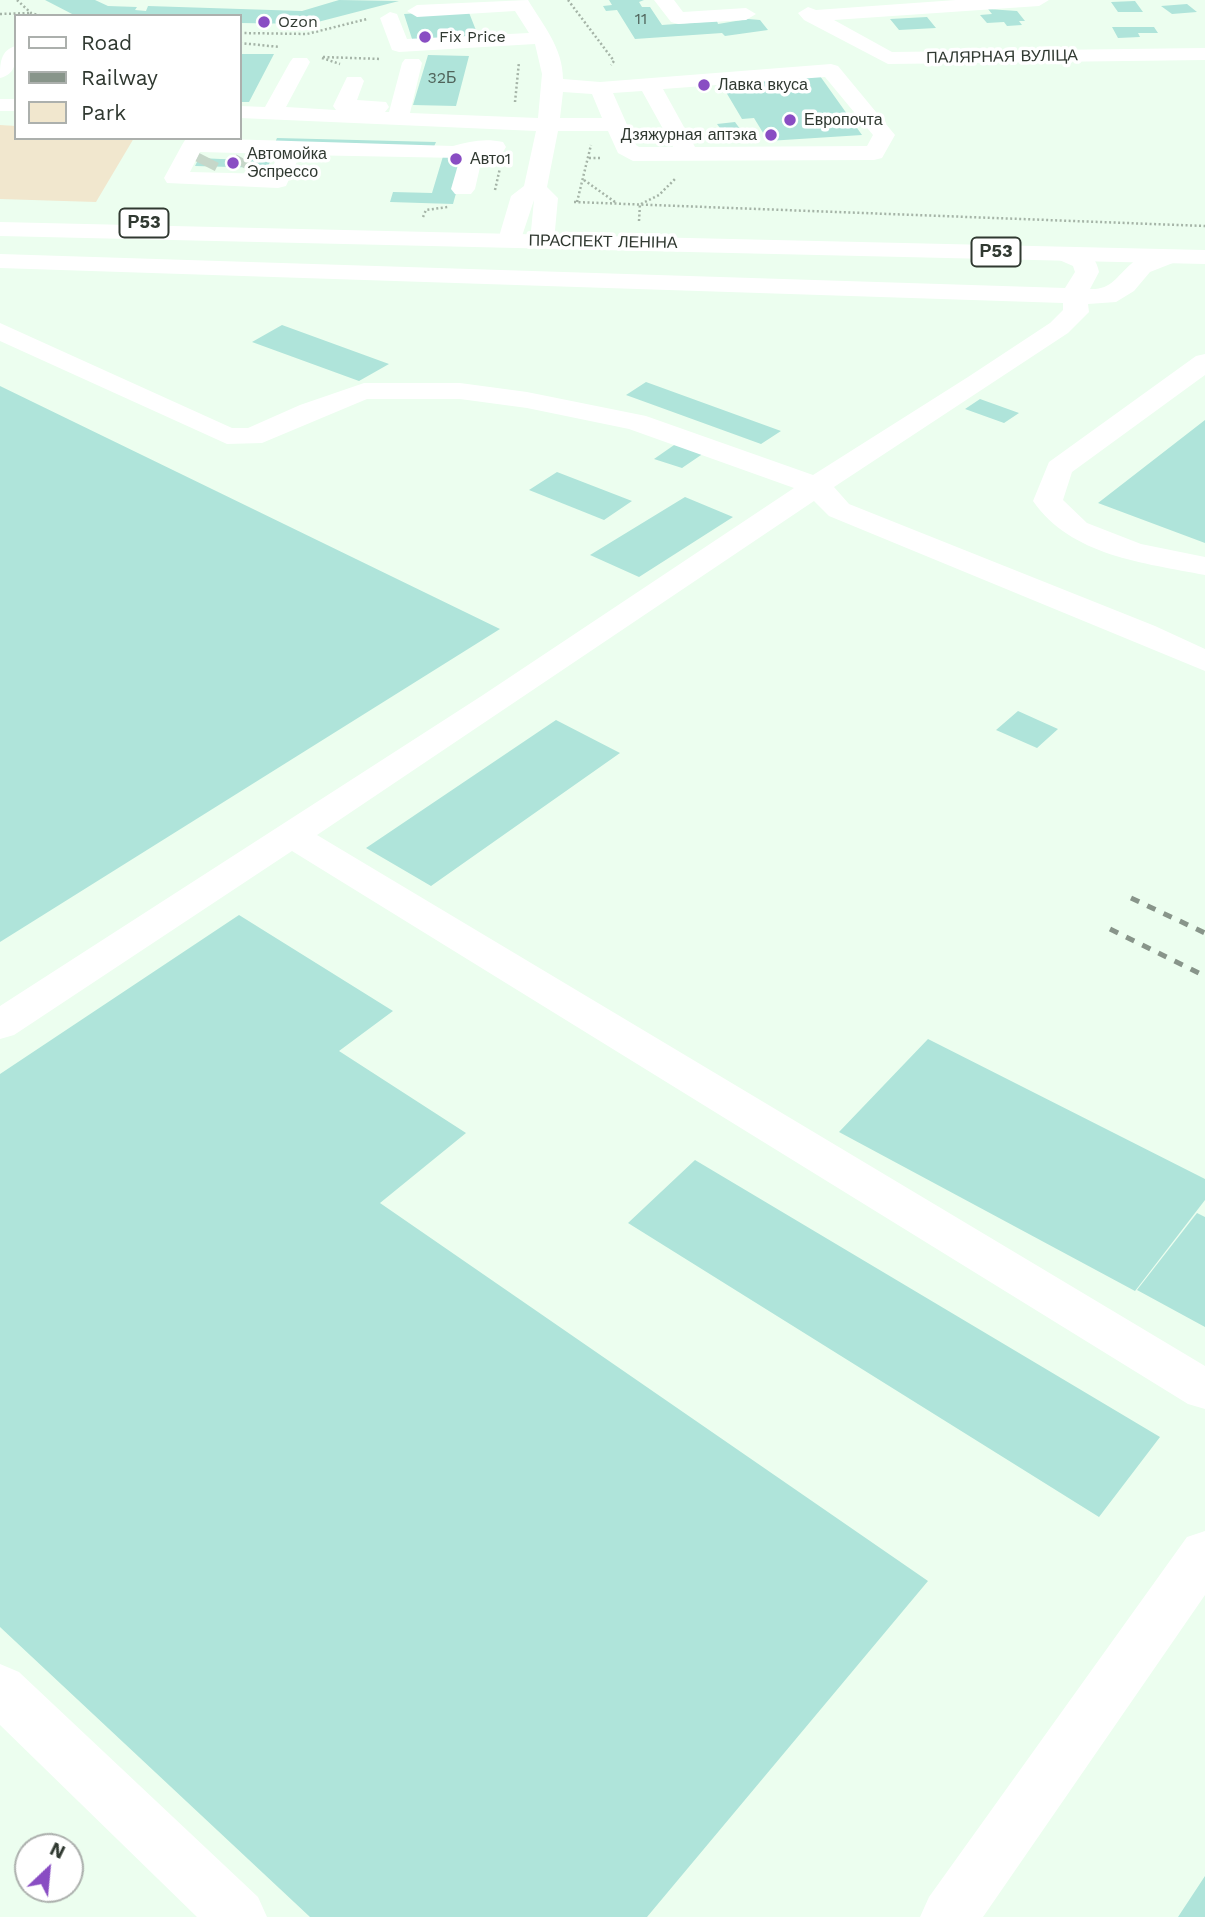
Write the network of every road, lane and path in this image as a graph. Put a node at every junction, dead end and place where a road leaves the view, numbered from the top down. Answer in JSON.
{"nodes":[{"id":1,"x":18,"y":0,"type":"edge"},
{"id":2,"x":664,"y":0,"type":"edge"},
{"id":3,"x":1039,"y":0,"type":"edge"},
{"id":4,"x":519,"y":2,"type":"edge"},
{"id":5,"x":804,"y":8,"type":"edge"},
{"id":6,"x":417,"y":10,"type":"dead end"},
{"id":7,"x":0,"y":14,"type":"edge"},
{"id":8,"x":30,"y":14,"type":"edge"},
{"id":9,"x":746,"y":14,"type":"dead end"},
{"id":10,"x":390,"y":18,"type":"dead end"},
{"id":11,"x":242,"y":33,"type":"edge"},
{"id":12,"x":253,"y":33,"type":"junction"},
{"id":13,"x":307,"y":34,"type":"dead end"},
{"id":14,"x":541,"y":38,"type":"junction"},
{"id":15,"x":242,"y":40,"type":"edge"},
{"id":16,"x":242,"y":42,"type":"edge"},
{"id":17,"x":14,"y":54,"type":"edge"},
{"id":18,"x":1205,"y":54,"type":"edge"},
{"id":19,"x":294,"y":55,"type":"joint"},
{"id":20,"x":412,"y":63,"type":"dead end"},
{"id":21,"x":0,"y":72,"type":"edge"},
{"id":22,"x":354,"y":81,"type":"dead end"},
{"id":23,"x":649,"y":84,"type":"junction"},
{"id":24,"x":552,"y":85,"type":"junction"},
{"id":25,"x":600,"y":88,"type":"junction"},
{"id":26,"x":242,"y":112,"type":"edge"},
{"id":27,"x":400,"y":113,"type":"junction"},
{"id":28,"x":272,"y":114,"type":"junction"},
{"id":29,"x":616,"y":124,"type":"junction"},
{"id":30,"x":545,"y":136,"type":"junction"},
{"id":31,"x":474,"y":147,"type":"junction"},
{"id":32,"x":292,"y":148,"type":"junction"},
{"id":33,"x":687,"y":153,"type":"junction"},
{"id":34,"x":678,"y":177,"type":"dead end"},
{"id":35,"x":584,"y":180,"type":"dead end"},
{"id":36,"x":463,"y":189,"type":"dead end"},
{"id":37,"x":535,"y":189,"type":"junction"},
{"id":38,"x":617,"y":203,"type":"dead end"},
{"id":39,"x":0,"y":220,"type":"edge"},
{"id":40,"x":1205,"y":226,"type":"edge"},
{"id":41,"x":0,"y":229,"type":"edge"},
{"id":42,"x":511,"y":235,"type":"junction"},
{"id":43,"x":542,"y":236,"type":"junction"},
{"id":44,"x":1205,"y":248,"type":"edge"},
{"id":45,"x":1066,"y":254,"type":"junction"},
{"id":46,"x":1169,"y":256,"type":"junction"},
{"id":47,"x":1205,"y":257,"type":"edge"},
{"id":48,"x":0,"y":261,"type":"edge"},
{"id":49,"x":1075,"y":296,"type":"junction"},
{"id":50,"x":0,"y":331,"type":"edge"},
{"id":51,"x":1205,"y":362,"type":"edge"},
{"id":52,"x":816,"y":486,"type":"junction"},
{"id":53,"x":1205,"y":566,"type":"edge"},
{"id":54,"x":1205,"y":661,"type":"edge"},
{"id":55,"x":291,"y":835,"type":"junction"},
{"id":56,"x":0,"y":1025,"type":"edge"},
{"id":57,"x":1205,"y":1390,"type":"edge"},
{"id":58,"x":1205,"y":1553,"type":"edge"},
{"id":59,"x":0,"y":1689,"type":"edge"},
{"id":60,"x":238,"y":1917,"type":"edge"},
{"id":61,"x":949,"y":1917,"type":"edge"}],
"edges":[{"from":1,"to":8,"type":"path"},
{"from":2,"to":9,"type":"main road"},
{"from":3,"to":5,"type":"main road"},
{"from":4,"to":6,"type":"main road"},
{"from":4,"to":14,"type":"main road"},
{"from":5,"to":18,"type":"main road","name":"ПАЛЯРНАЯ ВУЛІЦА"},
{"from":7,"to":8,"type":"path"},
{"from":10,"to":14,"type":"main road"},
{"from":11,"to":12,"type":"path"},
{"from":12,"to":13,"type":"path"},
{"from":12,"to":15,"type":"path"},
{"from":14,"to":24,"type":"main road"},
{"from":16,"to":19,"type":"path"},
{"from":17,"to":21,"type":"main road"},
{"from":19,"to":28,"type":"main road"},
{"from":20,"to":27,"type":"main road"},
{"from":22,"to":27,"type":"main road"},
{"from":23,"to":25,"type":"main road"},
{"from":23,"to":33,"type":"main road"},
{"from":23,"to":33,"type":"main road"},
{"from":24,"to":25,"type":"main road"},
{"from":24,"to":30,"type":"main road"},
{"from":25,"to":29,"type":"main road"},
{"from":26,"to":28,"type":"main road"},
{"from":27,"to":28,"type":"main road"},
{"from":27,"to":30,"type":"main road"},
{"from":29,"to":30,"type":"main road"},
{"from":29,"to":33,"type":"main road"},
{"from":30,"to":31,"type":"main road"},
{"from":30,"to":37,"type":"main road"},
{"from":31,"to":32,"type":"main road"},
{"from":31,"to":36,"type":"main road"},
{"from":32,"to":32,"type":"main road"},
{"from":34,"to":40,"type":"path"},
{"from":35,"to":38,"type":"path"},
{"from":37,"to":42,"type":"main road"},
{"from":37,"to":43,"type":"main road"},
{"from":39,"to":42,"type":"main road","name":"ПРАСПЕКТ ЛЕНІНА","number":"Р53"},
{"from":41,"to":42,"type":"main road","name":"ПРАСПЕКТ ЛЕНІНА","number":"Р53"},
{"from":42,"to":43,"type":"main road","name":"ПРАСПЕКТ ЛЕНІНА","number":"Р53"},
{"from":43,"to":44,"type":"main road","name":"ПРАСПЕКТ ЛЕНІНА","number":"Р53"},
{"from":43,"to":45,"type":"main road","name":"ПРАСПЕКТ ЛЕНІНА","number":"Р53"},
{"from":45,"to":46,"type":"main road","name":"ПРАСПЕКТ ЛЕНІНА","number":"Р53"},
{"from":45,"to":49,"type":"main road"},
{"from":46,"to":47,"type":"main road","name":"ПРАСПЕКТ ЛЕНІНА","number":"Р53"},
{"from":46,"to":49,"type":"main road"},
{"from":48,"to":49,"type":"main road"},
{"from":49,"to":52,"type":"main road"},
{"from":50,"to":52,"type":"main road"},
{"from":51,"to":53,"type":"main road"},
{"from":52,"to":54,"type":"main road"},
{"from":52,"to":55,"type":"main road"},
{"from":55,"to":56,"type":"main road"},
{"from":55,"to":57,"type":"main road"},
{"from":58,"to":61,"type":"main road"},
{"from":59,"to":60,"type":"main road"}]}
